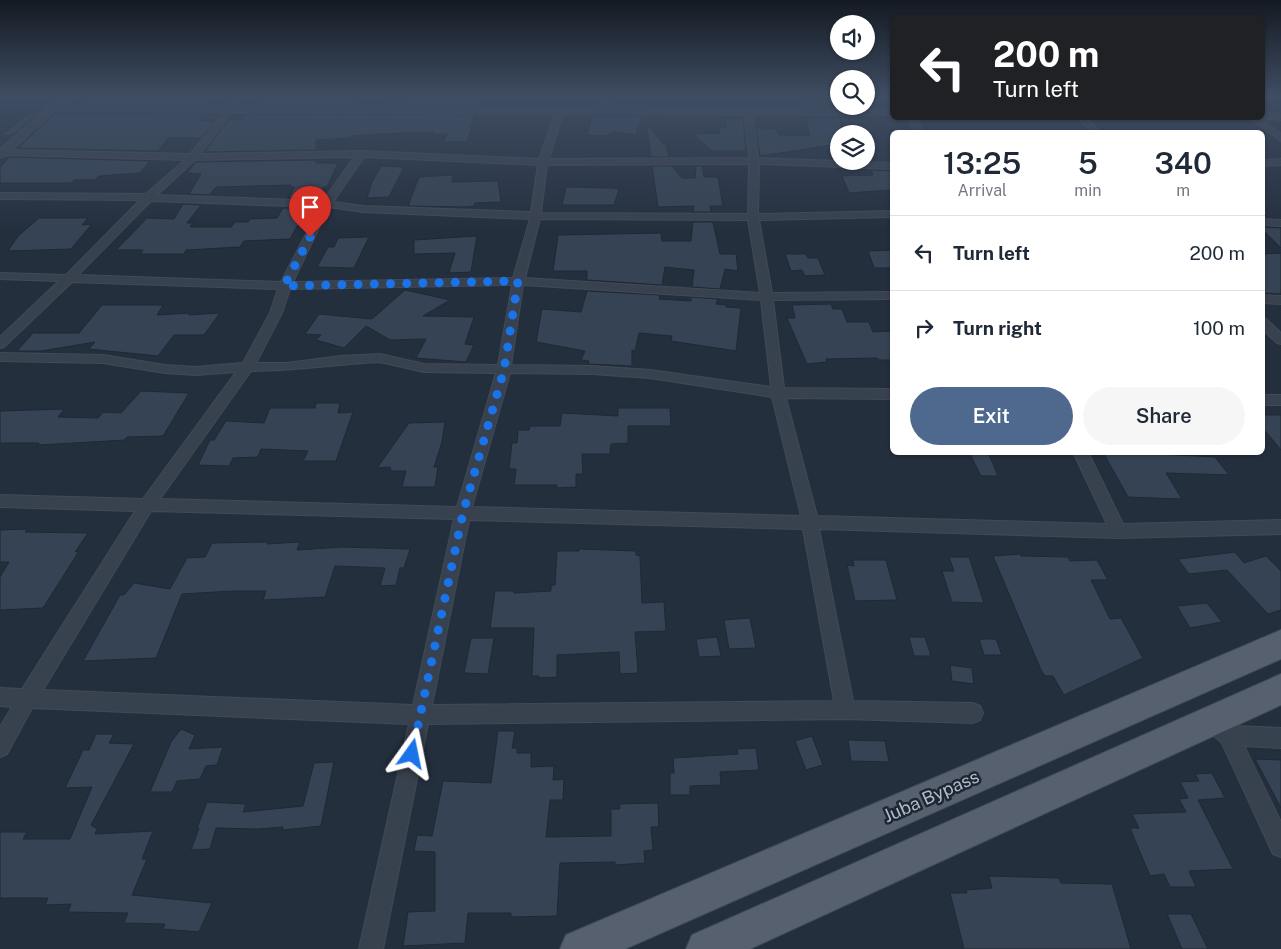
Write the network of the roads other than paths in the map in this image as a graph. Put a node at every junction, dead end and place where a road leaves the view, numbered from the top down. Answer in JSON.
{"nodes":[{"id":1,"x":15,"y":141,"type":"edge"},
{"id":2,"x":206,"y":141,"type":"edge"},
{"id":3,"x":550,"y":141,"type":"edge"},
{"id":4,"x":752,"y":141,"type":"edge"},
{"id":5,"x":2,"y":153,"type":"edge"},
{"id":6,"x":362,"y":154,"type":"junction"},
{"id":7,"x":193,"y":157,"type":"junction"},
{"id":8,"x":754,"y":161,"type":"junction"},
{"id":9,"x":543,"y":162,"type":"junction"},
{"id":10,"x":1281,"y":162,"type":"edge"},
{"id":11,"x":1265,"y":163,"type":"edge"},
{"id":12,"x":890,"y":166,"type":"edge"},
{"id":13,"x":0,"y":196,"type":"edge"},
{"id":14,"x":150,"y":196,"type":"junction"},
{"id":15,"x":326,"y":204,"type":"junction"},
{"id":16,"x":890,"y":214,"type":"edge"},
{"id":17,"x":536,"y":215,"type":"junction"},
{"id":18,"x":753,"y":218,"type":"junction"},
{"id":19,"x":1265,"y":222,"type":"edge"},
{"id":20,"x":1281,"y":223,"type":"edge"},
{"id":21,"x":0,"y":276,"type":"edge"},
{"id":22,"x":68,"y":279,"type":"junction"},
{"id":23,"x":518,"y":281,"type":"junction"},
{"id":24,"x":284,"y":286,"type":"junction"},
{"id":25,"x":890,"y":295,"type":"edge"},
{"id":26,"x":767,"y":297,"type":"junction"},
{"id":27,"x":1265,"y":299,"type":"edge"},
{"id":28,"x":1281,"y":300,"type":"edge"},
{"id":29,"x":1265,"y":325,"type":"edge"},
{"id":30,"x":1281,"y":340,"type":"edge"},
{"id":31,"x":0,"y":344,"type":"edge"},
{"id":32,"x":0,"y":357,"type":"edge"},
{"id":33,"x":247,"y":367,"type":"junction"},
{"id":34,"x":504,"y":370,"type":"junction"},
{"id":35,"x":778,"y":393,"type":"junction"},
{"id":36,"x":890,"y":394,"type":"edge"},
{"id":37,"x":1265,"y":400,"type":"edge"},
{"id":38,"x":1281,"y":400,"type":"edge"},
{"id":39,"x":1081,"y":455,"type":"edge"},
{"id":40,"x":0,"y":501,"type":"edge"},
{"id":41,"x":147,"y":505,"type":"junction"},
{"id":42,"x":463,"y":513,"type":"junction"},
{"id":43,"x":810,"y":522,"type":"junction"},
{"id":44,"x":1281,"y":527,"type":"edge"},
{"id":45,"x":1118,"y":531,"type":"junction"},
{"id":46,"x":1281,"y":644,"type":"edge"},
{"id":47,"x":1281,"y":689,"type":"edge"},
{"id":48,"x":0,"y":697,"type":"edge"},
{"id":49,"x":27,"y":698,"type":"junction"},
{"id":50,"x":845,"y":710,"type":"junction"},
{"id":51,"x":973,"y":713,"type":"dead end"},
{"id":52,"x":421,"y":715,"type":"junction"},
{"id":53,"x":1220,"y":728,"type":"junction"},
{"id":54,"x":1281,"y":738,"type":"edge"},
{"id":55,"x":0,"y":747,"type":"edge"},
{"id":56,"x":1281,"y":846,"type":"edge"},
{"id":57,"x":371,"y":949,"type":"edge"},
{"id":58,"x":580,"y":949,"type":"edge"},
{"id":59,"x":706,"y":949,"type":"edge"}],
"edges":[{"from":1,"to":5,"type":"street"},
{"from":2,"to":7,"type":"street"},
{"from":3,"to":9,"type":"street"},
{"from":4,"to":8,"type":"street"},
{"from":5,"to":7,"type":"street"},
{"from":6,"to":7,"type":"street"},
{"from":6,"to":9,"type":"street"},
{"from":6,"to":15,"type":"street"},
{"from":7,"to":14,"type":"street"},
{"from":8,"to":9,"type":"street"},
{"from":8,"to":12,"type":"street"},
{"from":8,"to":18,"type":"street"},
{"from":9,"to":17,"type":"street"},
{"from":10,"to":11,"type":"street"},
{"from":13,"to":14,"type":"street"},
{"from":14,"to":15,"type":"street"},
{"from":14,"to":22,"type":"street"},
{"from":15,"to":17,"type":"street"},
{"from":15,"to":24,"type":"street"},
{"from":16,"to":18,"type":"street"},
{"from":17,"to":18,"type":"street"},
{"from":17,"to":23,"type":"street"},
{"from":18,"to":26,"type":"street"},
{"from":19,"to":20,"type":"street"},
{"from":21,"to":22,"type":"street"},
{"from":22,"to":24,"type":"street"},
{"from":22,"to":31,"type":"street"},
{"from":23,"to":24,"type":"street"},
{"from":23,"to":26,"type":"street"},
{"from":23,"to":34,"type":"street"},
{"from":24,"to":33,"type":"street"},
{"from":25,"to":26,"type":"street"},
{"from":26,"to":35,"type":"street"},
{"from":27,"to":28,"type":"street"},
{"from":29,"to":30,"type":"street"},
{"from":32,"to":33,"type":"street"},
{"from":33,"to":34,"type":"street"},
{"from":33,"to":41,"type":"street"},
{"from":34,"to":35,"type":"street"},
{"from":34,"to":42,"type":"street"},
{"from":35,"to":36,"type":"street"},
{"from":35,"to":43,"type":"street"},
{"from":37,"to":38,"type":"street"},
{"from":39,"to":45,"type":"street"},
{"from":40,"to":41,"type":"street"},
{"from":41,"to":42,"type":"street"},
{"from":41,"to":49,"type":"street"},
{"from":42,"to":43,"type":"street"},
{"from":42,"to":52,"type":"street"},
{"from":43,"to":45,"type":"street"},
{"from":43,"to":50,"type":"street"},
{"from":44,"to":45,"type":"street"},
{"from":46,"to":58,"type":"main road","name":"Juba Bypass"},
{"from":47,"to":53,"type":"main road"},
{"from":48,"to":49,"type":"street"},
{"from":49,"to":52,"type":"street"},
{"from":49,"to":55,"type":"street"},
{"from":50,"to":51,"type":"street"},
{"from":50,"to":52,"type":"street"},
{"from":52,"to":57,"type":"street"},
{"from":53,"to":54,"type":"street"},
{"from":53,"to":56,"type":"street"},
{"from":53,"to":59,"type":"main road"}]}
